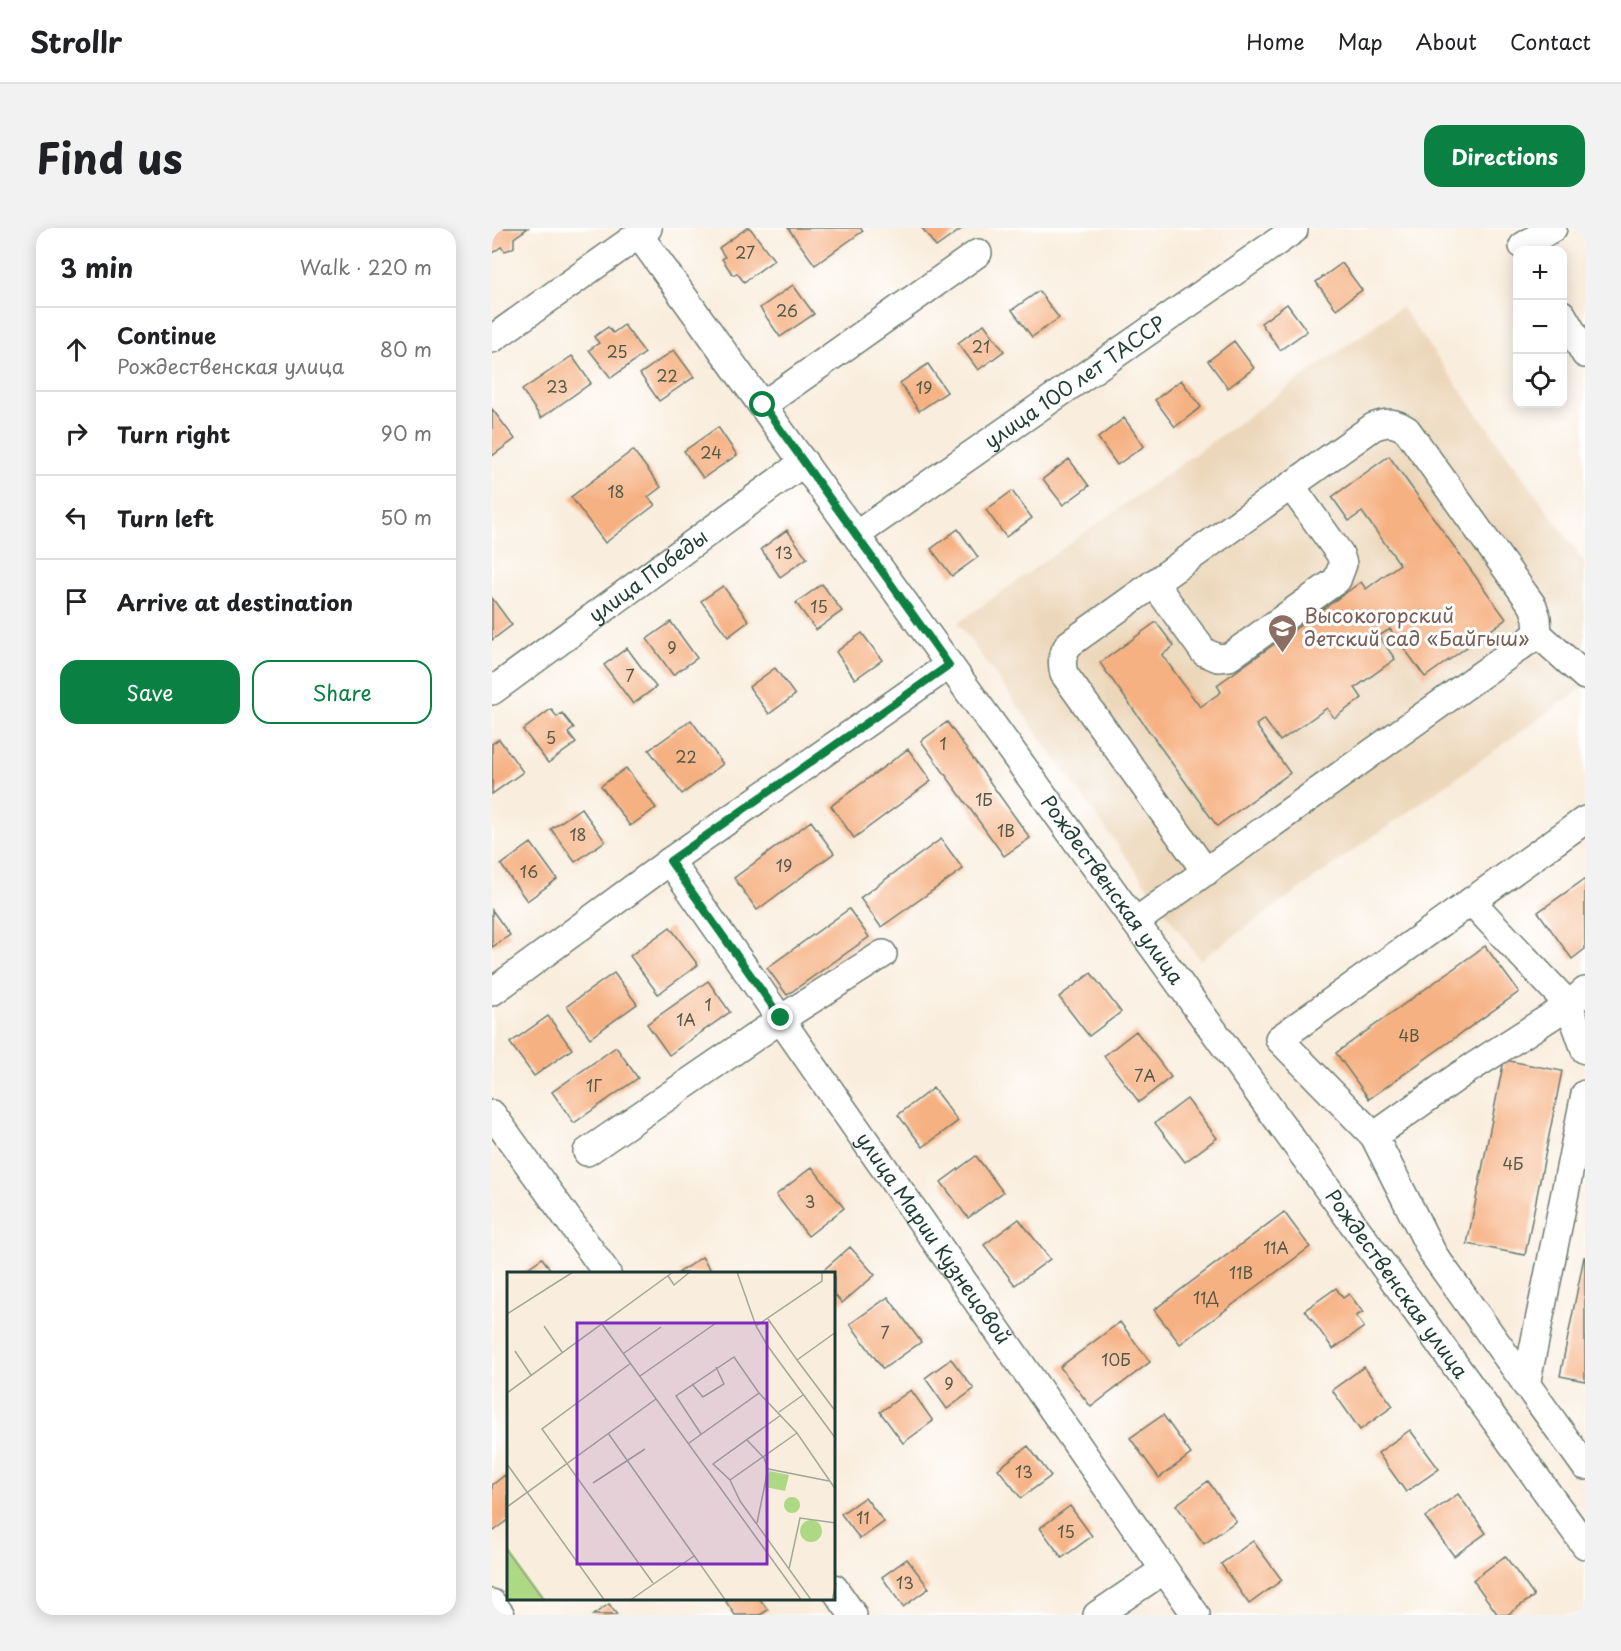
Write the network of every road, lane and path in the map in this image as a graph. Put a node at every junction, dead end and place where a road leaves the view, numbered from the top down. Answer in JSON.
{"nodes":[{"id":1,"x":1553,"y":228,"type":"edge"},
{"id":2,"x":1294,"y":230,"type":"dead end"},
{"id":3,"x":644,"y":232,"type":"edge"},
{"id":4,"x":1521,"y":242,"type":"edge"},
{"id":5,"x":978,"y":253,"type":"dead end"},
{"id":6,"x":1567,"y":321,"type":"edge"},
{"id":7,"x":492,"y":339,"type":"edge"},
{"id":8,"x":1585,"y":354,"type":"edge"},
{"id":9,"x":763,"y":405,"type":"junction"},
{"id":10,"x":804,"y":462,"type":"junction"},
{"id":11,"x":1291,"y":486,"type":"junction"},
{"id":12,"x":856,"y":535,"type":"junction"},
{"id":13,"x":1154,"y":583,"type":"junction"},
{"id":14,"x":1538,"y":634,"type":"junction"},
{"id":15,"x":949,"y":665,"type":"junction"},
{"id":16,"x":1585,"y":676,"type":"edge"},
{"id":17,"x":492,"y":691,"type":"edge"},
{"id":18,"x":1585,"y":820,"type":"edge"},
{"id":19,"x":670,"y":861,"type":"junction"},
{"id":20,"x":1206,"y":872,"type":"junction"},
{"id":21,"x":1471,"y":901,"type":"junction"},
{"id":22,"x":1135,"y":922,"type":"junction"},
{"id":23,"x":883,"y":954,"type":"dead end"},
{"id":24,"x":492,"y":992,"type":"edge"},
{"id":25,"x":1577,"y":998,"type":"edge"},
{"id":26,"x":781,"y":1018,"type":"junction"},
{"id":27,"x":1585,"y":1050,"type":"edge"},
{"id":28,"x":1585,"y":1094,"type":"edge"},
{"id":29,"x":492,"y":1114,"type":"edge"},
{"id":30,"x":1374,"y":1136,"type":"junction"},
{"id":31,"x":587,"y":1152,"type":"dead end"},
{"id":32,"x":606,"y":1272,"type":"edge"},
{"id":33,"x":1526,"y":1384,"type":"junction"},
{"id":34,"x":1585,"y":1466,"type":"edge"},
{"id":35,"x":1585,"y":1545,"type":"edge"},
{"id":36,"x":1164,"y":1570,"type":"junction"},
{"id":37,"x":836,"y":1591,"type":"edge"},
{"id":38,"x":492,"y":1603,"type":"edge"},
{"id":39,"x":501,"y":1615,"type":"edge"},
{"id":40,"x":853,"y":1615,"type":"edge"},
{"id":41,"x":1097,"y":1615,"type":"edge"},
{"id":42,"x":1196,"y":1615,"type":"edge"}],
"edges":[{"from":1,"to":4,"type":"street"},
{"from":2,"to":12,"type":"street","name":"улица 100 лет ТАССР"},
{"from":3,"to":7,"type":"street"},
{"from":3,"to":9,"type":"street","name":"Рождественская улица"},
{"from":5,"to":9,"type":"street"},
{"from":6,"to":8,"type":"street"},
{"from":9,"to":10,"type":"street","name":"Рождественская улица"},
{"from":10,"to":12,"type":"street","name":"Рождественская улица"},
{"from":10,"to":17,"type":"street","name":"улица Победы"},
{"from":11,"to":13,"type":"street"},
{"from":11,"to":13,"type":"street"},
{"from":11,"to":14,"type":"street"},
{"from":12,"to":15,"type":"street","name":"Рождественская улица"},
{"from":13,"to":20,"type":"street"},
{"from":14,"to":16,"type":"street"},
{"from":14,"to":20,"type":"street"},
{"from":15,"to":19,"type":"street"},
{"from":15,"to":22,"type":"street","name":"Рождественская улица"},
{"from":18,"to":21,"type":"street"},
{"from":19,"to":24,"type":"street"},
{"from":19,"to":26,"type":"street","name":"улица Марии Кузнецовой"},
{"from":20,"to":22,"type":"street"},
{"from":21,"to":25,"type":"street"},
{"from":21,"to":30,"type":"street"},
{"from":22,"to":35,"type":"street","name":"Рождественская улица"},
{"from":23,"to":26,"type":"street"},
{"from":25,"to":27,"type":"street"},
{"from":25,"to":30,"type":"street"},
{"from":26,"to":31,"type":"street"},
{"from":26,"to":36,"type":"street","name":"улица Марии Кузнецовой"},
{"from":28,"to":33,"type":"street"},
{"from":29,"to":32,"type":"street"},
{"from":30,"to":33,"type":"street"},
{"from":33,"to":34,"type":"street"},
{"from":36,"to":41,"type":"street"},
{"from":36,"to":42,"type":"street","name":"улица Марии Кузнецовой"},
{"from":37,"to":40,"type":"street"},
{"from":38,"to":39,"type":"street"}]}
